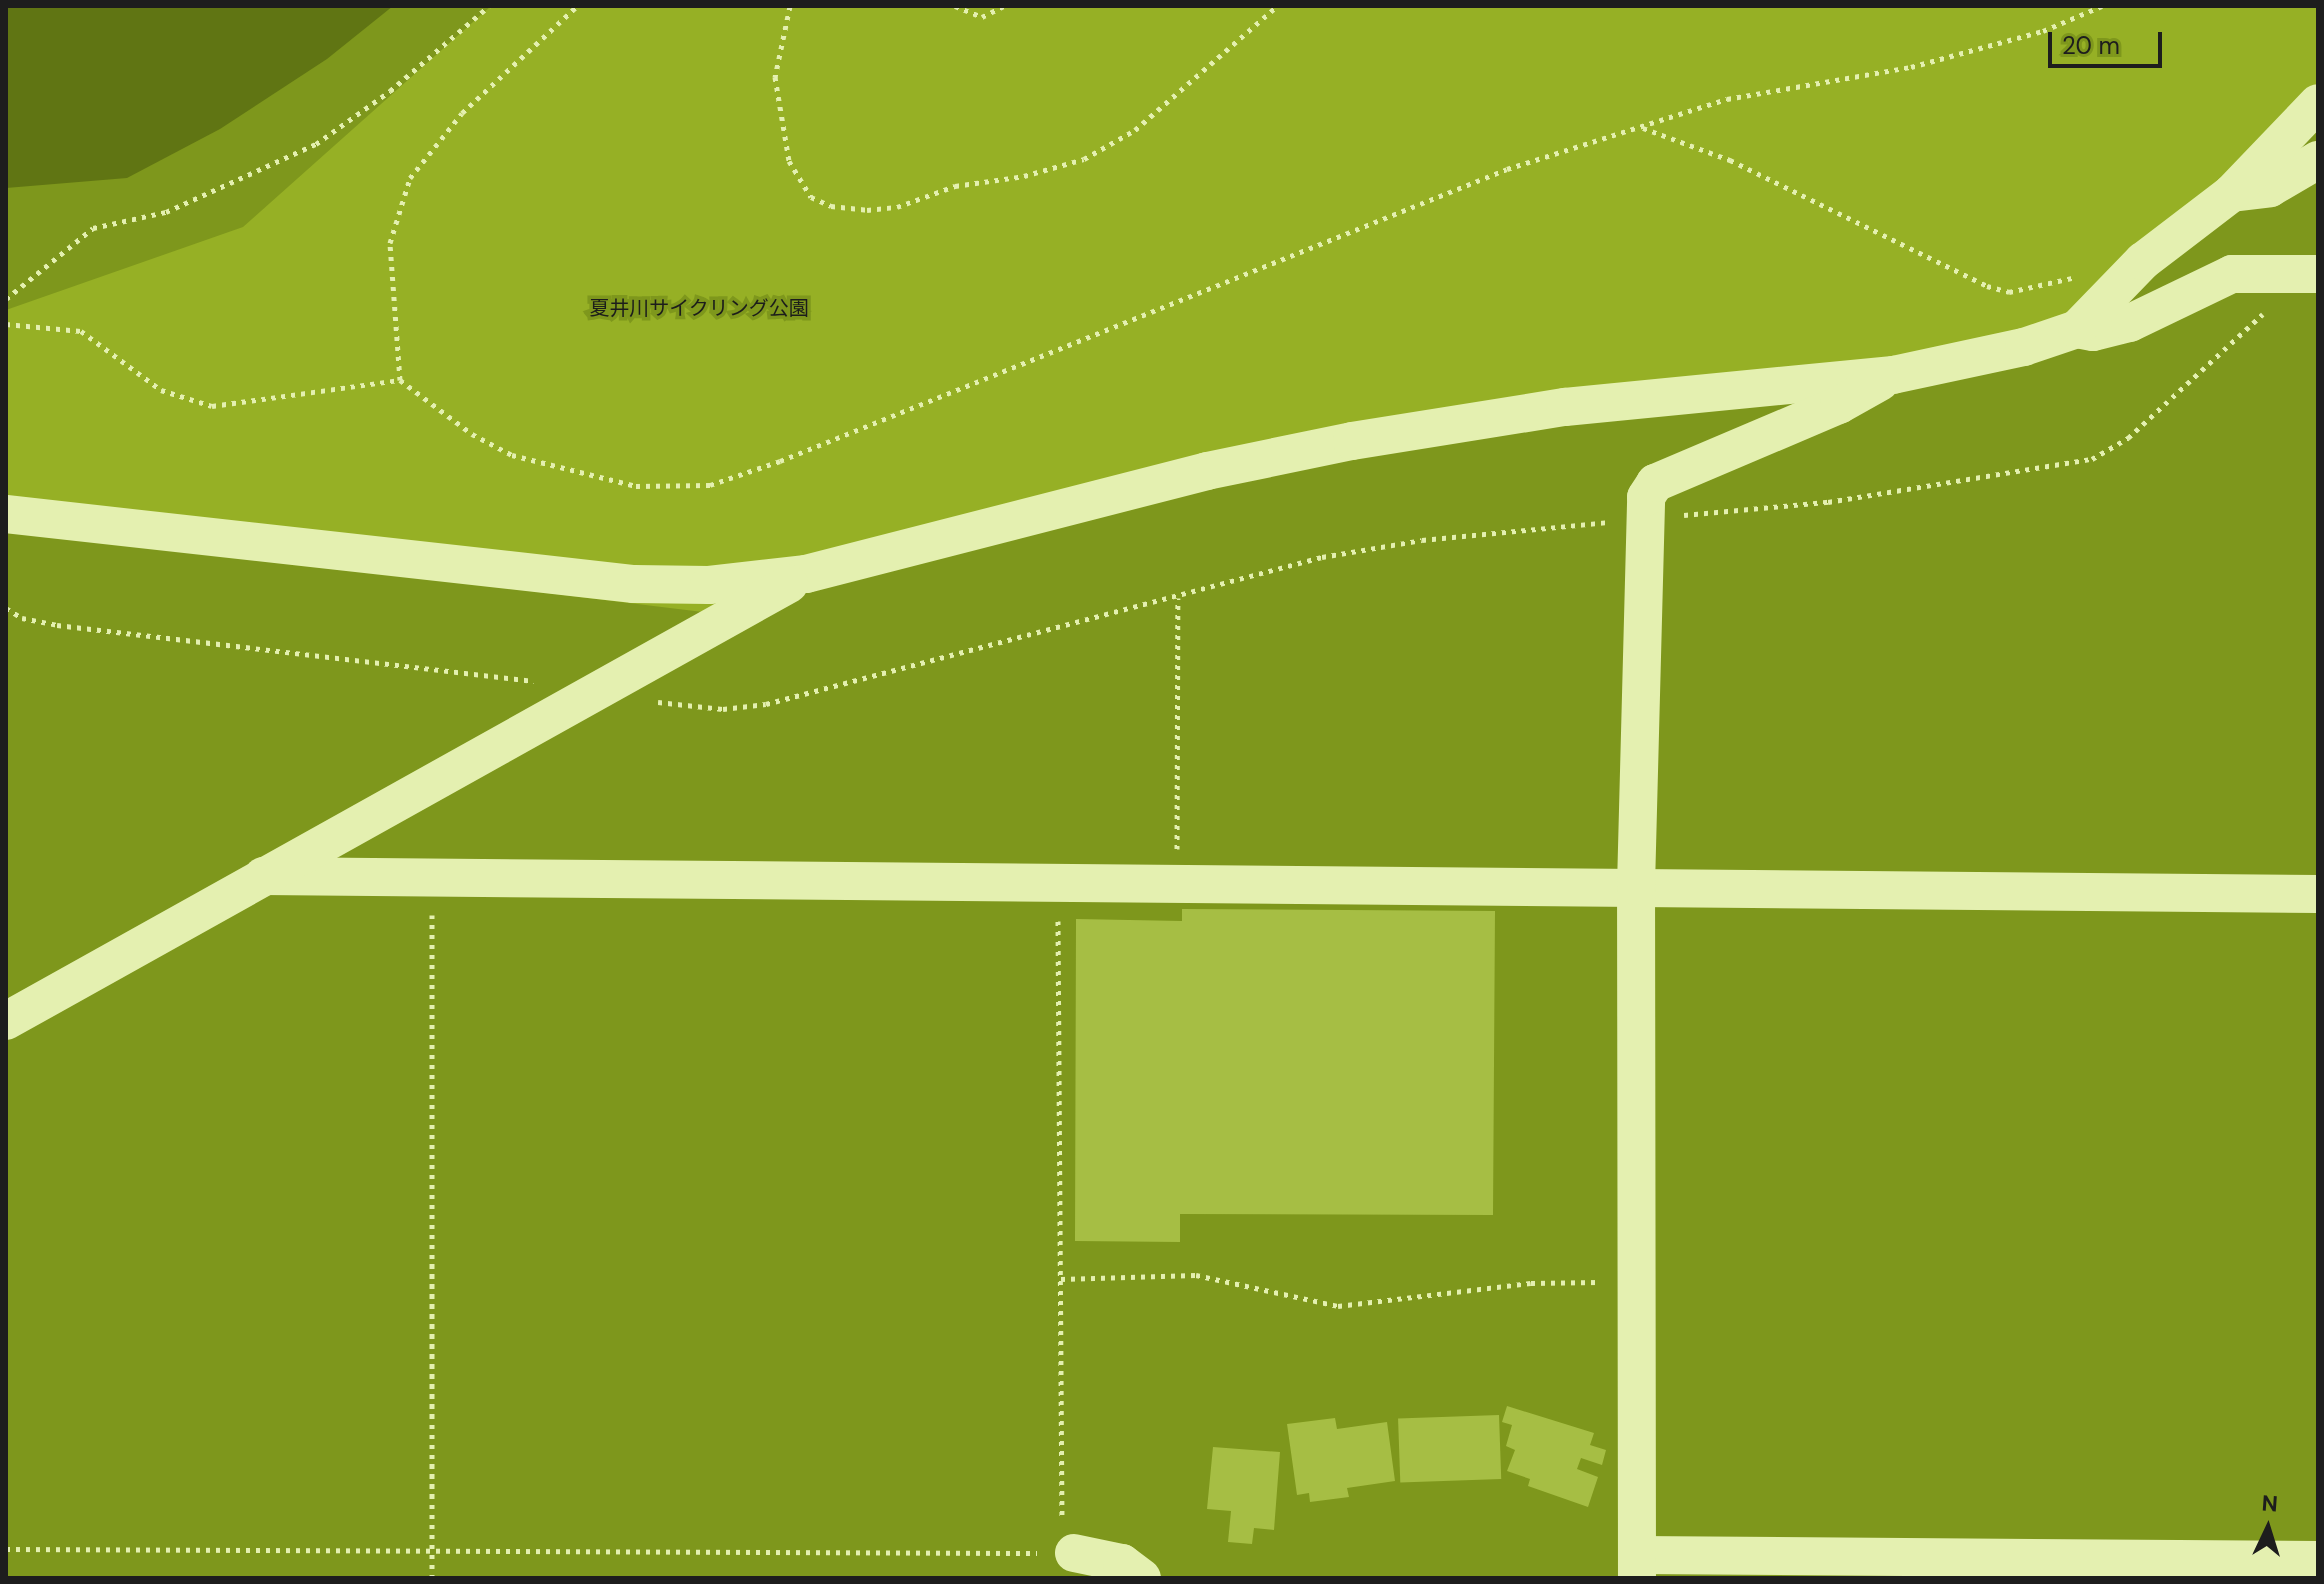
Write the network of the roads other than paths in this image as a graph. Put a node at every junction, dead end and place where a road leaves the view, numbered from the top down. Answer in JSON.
{"nodes":[{"id":1,"x":2318,"y":103,"type":"edge"},
{"id":2,"x":2318,"y":160,"type":"edge"},
{"id":3,"x":2232,"y":193,"type":"junction"},
{"id":4,"x":2318,"y":274,"type":"edge"},
{"id":5,"x":2077,"y":329,"type":"junction"},
{"id":6,"x":1893,"y":375,"type":"junction"},
{"id":7,"x":6,"y":514,"type":"edge"},
{"id":8,"x":806,"y":574,"type":"junction"},
{"id":9,"x":263,"y":876,"type":"junction"},
{"id":10,"x":1636,"y":886,"type":"junction"},
{"id":11,"x":2318,"y":894,"type":"edge"},
{"id":12,"x":6,"y":1021,"type":"edge"},
{"id":13,"x":1074,"y":1553,"type":"road end"},
{"id":14,"x":2318,"y":1560,"type":"edge"},
{"id":15,"x":1637,"y":1567,"type":"edge"},
{"id":16,"x":1142,"y":1578,"type":"edge"}],
"edges":[{"from":1,"to":3,"type":"street"},
{"from":2,"to":3,"type":"street"},
{"from":3,"to":5,"type":"street"},
{"from":4,"to":5,"type":"street"},
{"from":5,"to":6,"type":"street"},
{"from":6,"to":8,"type":"street"},
{"from":6,"to":10,"type":"street"},
{"from":7,"to":8,"type":"street"},
{"from":8,"to":9,"type":"street"},
{"from":9,"to":10,"type":"street"},
{"from":9,"to":12,"type":"street"},
{"from":10,"to":11,"type":"street"},
{"from":10,"to":15,"type":"street"},
{"from":13,"to":16,"type":"street"},
{"from":14,"to":15,"type":"street"}]}
